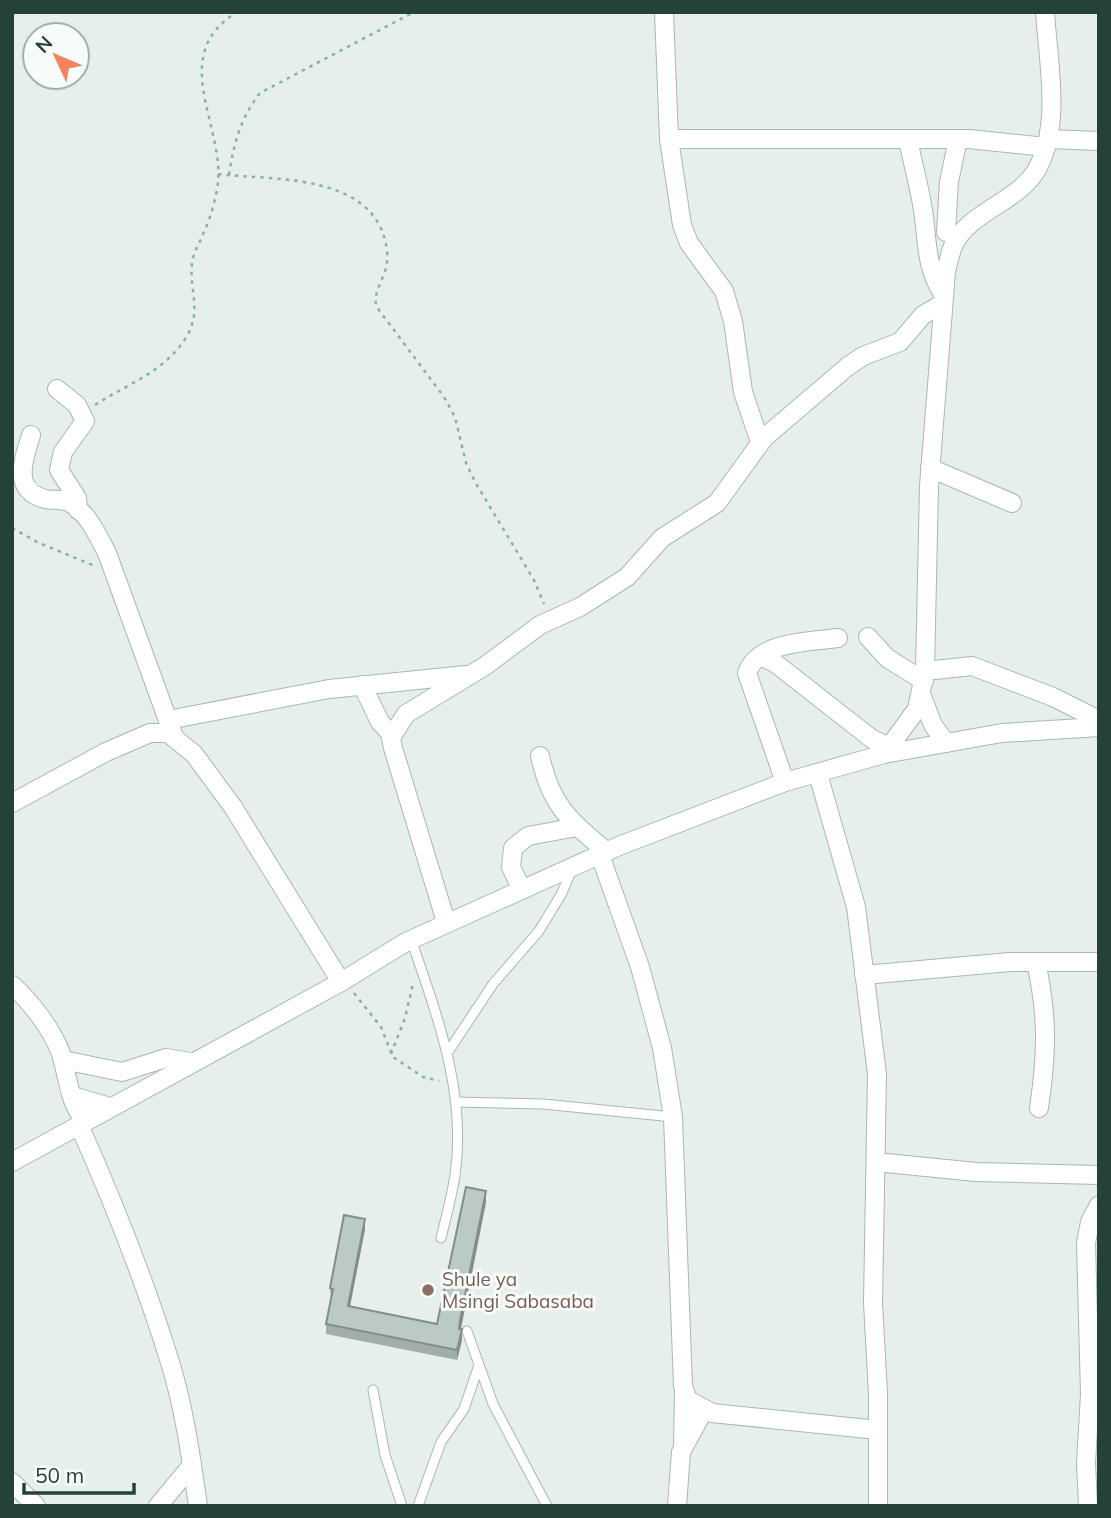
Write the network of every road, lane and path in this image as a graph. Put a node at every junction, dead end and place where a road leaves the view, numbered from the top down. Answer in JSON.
{"nodes":[{"id":1,"x":237,"y":12,"type":"edge"},
{"id":2,"x":414,"y":12,"type":"edge"},
{"id":3,"x":664,"y":12,"type":"edge"},
{"id":4,"x":1045,"y":12,"type":"edge"},
{"id":5,"x":669,"y":139,"type":"junction"},
{"id":6,"x":908,"y":139,"type":"junction"},
{"id":7,"x":958,"y":139,"type":"junction"},
{"id":8,"x":1099,"y":141,"type":"edge"},
{"id":9,"x":1047,"y":143,"type":"junction"},
{"id":10,"x":218,"y":174,"type":"junction"},
{"id":11,"x":229,"y":175,"type":"junction"},
{"id":12,"x":964,"y":230,"type":"junction"},
{"id":13,"x":926,"y":231,"type":"junction"},
{"id":14,"x":946,"y":232,"type":"junction"},
{"id":15,"x":942,"y":299,"type":"junction"},
{"id":16,"x":57,"y":388,"type":"dead end"},
{"id":17,"x":83,"y":413,"type":"junction"},
{"id":18,"x":32,"y":435,"type":"dead end"},
{"id":19,"x":760,"y":442,"type":"junction"},
{"id":20,"x":930,"y":468,"type":"junction"},
{"id":21,"x":1013,"y":503,"type":"dead end"},
{"id":22,"x":78,"y":510,"type":"junction"},
{"id":23,"x":12,"y":528,"type":"edge"},
{"id":24,"x":112,"y":570,"type":"junction"},
{"id":25,"x":550,"y":621,"type":"junction"},
{"id":26,"x":868,"y":637,"type":"dead end"},
{"id":27,"x":838,"y":638,"type":"dead end"},
{"id":28,"x":760,"y":656,"type":"junction"},
{"id":29,"x":469,"y":675,"type":"junction"},
{"id":30,"x":923,"y":682,"type":"junction"},
{"id":31,"x":362,"y":685,"type":"junction"},
{"id":32,"x":1099,"y":720,"type":"edge"},
{"id":33,"x":1099,"y":727,"type":"edge"},
{"id":34,"x":171,"y":729,"type":"junction"},
{"id":35,"x":392,"y":735,"type":"junction"},
{"id":36,"x":946,"y":743,"type":"junction"},
{"id":37,"x":887,"y":751,"type":"junction"},
{"id":38,"x":540,"y":755,"type":"dead end"},
{"id":39,"x":818,"y":774,"type":"junction"},
{"id":40,"x":785,"y":782,"type":"junction"},
{"id":41,"x":12,"y":803,"type":"edge"},
{"id":42,"x":577,"y":827,"type":"junction"},
{"id":43,"x":604,"y":853,"type":"junction"},
{"id":44,"x":572,"y":868,"type":"junction"},
{"id":45,"x":522,"y":890,"type":"junction"},
{"id":46,"x":446,"y":922,"type":"junction"},
{"id":47,"x":411,"y":939,"type":"junction"},
{"id":48,"x":1037,"y":962,"type":"junction"},
{"id":49,"x":1099,"y":962,"type":"edge"},
{"id":50,"x":422,"y":972,"type":"junction"},
{"id":51,"x":864,"y":975,"type":"junction"},
{"id":52,"x":346,"y":979,"type":"junction"},
{"id":53,"x":12,"y":985,"type":"edge"},
{"id":54,"x":448,"y":1052,"type":"junction"},
{"id":55,"x":391,"y":1054,"type":"junction"},
{"id":56,"x":62,"y":1060,"type":"junction"},
{"id":57,"x":191,"y":1062,"type":"junction"},
{"id":58,"x":454,"y":1085,"type":"junction"},
{"id":59,"x":72,"y":1096,"type":"junction"},
{"id":60,"x":456,"y":1102,"type":"junction"},
{"id":61,"x":110,"y":1107,"type":"junction"},
{"id":62,"x":1039,"y":1108,"type":"dead end"},
{"id":63,"x":673,"y":1117,"type":"junction"},
{"id":64,"x":83,"y":1123,"type":"junction"},
{"id":65,"x":14,"y":1158,"type":"edge"},
{"id":66,"x":876,"y":1162,"type":"junction"},
{"id":67,"x":1099,"y":1175,"type":"edge"},
{"id":68,"x":1099,"y":1205,"type":"edge"},
{"id":69,"x":442,"y":1238,"type":"dead end"},
{"id":70,"x":467,"y":1331,"type":"dead end"},
{"id":71,"x":479,"y":1365,"type":"junction"},
{"id":72,"x":373,"y":1390,"type":"dead end"},
{"id":73,"x":684,"y":1390,"type":"junction"},
{"id":74,"x":704,"y":1410,"type":"junction"},
{"id":75,"x":878,"y":1430,"type":"junction"},
{"id":76,"x":683,"y":1448,"type":"junction"},
{"id":77,"x":192,"y":1465,"type":"junction"},
{"id":78,"x":12,"y":1482,"type":"edge"},
{"id":79,"x":36,"y":1506,"type":"edge"},
{"id":80,"x":158,"y":1506,"type":"edge"},
{"id":81,"x":198,"y":1506,"type":"edge"},
{"id":82,"x":402,"y":1506,"type":"edge"},
{"id":83,"x":418,"y":1506,"type":"edge"},
{"id":84,"x":547,"y":1506,"type":"edge"},
{"id":85,"x":677,"y":1506,"type":"edge"},
{"id":86,"x":877,"y":1506,"type":"edge"},
{"id":87,"x":1088,"y":1506,"type":"edge"}],
"edges":[{"from":1,"to":10,"type":"path"},
{"from":2,"to":11,"type":"path"},
{"from":3,"to":5,"type":"street"},
{"from":4,"to":9,"type":"street"},
{"from":5,"to":6,"type":"street"},
{"from":5,"to":19,"type":"street"},
{"from":6,"to":7,"type":"street"},
{"from":6,"to":13,"type":"street"},
{"from":7,"to":9,"type":"street"},
{"from":7,"to":14,"type":"street"},
{"from":8,"to":9,"type":"street"},
{"from":9,"to":12,"type":"street"},
{"from":10,"to":11,"type":"path"},
{"from":10,"to":17,"type":"path"},
{"from":11,"to":25,"type":"path"},
{"from":12,"to":14,"type":"street"},
{"from":12,"to":15,"type":"street"},
{"from":13,"to":14,"type":"street"},
{"from":13,"to":15,"type":"street"},
{"from":15,"to":19,"type":"street"},
{"from":15,"to":20,"type":"street"},
{"from":16,"to":17,"type":"street"},
{"from":17,"to":22,"type":"street"},
{"from":18,"to":22,"type":"street"},
{"from":19,"to":25,"type":"street"},
{"from":20,"to":21,"type":"street"},
{"from":20,"to":30,"type":"street"},
{"from":22,"to":24,"type":"street"},
{"from":23,"to":24,"type":"path"},
{"from":24,"to":34,"type":"street"},
{"from":25,"to":29,"type":"street"},
{"from":26,"to":30,"type":"street"},
{"from":27,"to":28,"type":"street"},
{"from":28,"to":37,"type":"street"},
{"from":28,"to":40,"type":"street"},
{"from":29,"to":31,"type":"street"},
{"from":29,"to":35,"type":"street"},
{"from":30,"to":32,"type":"street"},
{"from":30,"to":36,"type":"street"},
{"from":30,"to":37,"type":"street"},
{"from":31,"to":34,"type":"street"},
{"from":31,"to":35,"type":"street"},
{"from":33,"to":36,"type":"street"},
{"from":34,"to":41,"type":"street"},
{"from":34,"to":52,"type":"street"},
{"from":35,"to":46,"type":"street"},
{"from":36,"to":37,"type":"street"},
{"from":37,"to":39,"type":"street"},
{"from":38,"to":42,"type":"street"},
{"from":39,"to":40,"type":"street"},
{"from":39,"to":51,"type":"street"},
{"from":40,"to":43,"type":"street"},
{"from":42,"to":43,"type":"street"},
{"from":42,"to":45,"type":"street"},
{"from":43,"to":44,"type":"street"},
{"from":43,"to":63,"type":"street"},
{"from":44,"to":45,"type":"street"},
{"from":44,"to":54,"type":"lane"},
{"from":45,"to":46,"type":"street"},
{"from":46,"to":47,"type":"street"},
{"from":47,"to":50,"type":"lane"},
{"from":47,"to":52,"type":"street"},
{"from":48,"to":49,"type":"street"},
{"from":48,"to":51,"type":"street"},
{"from":48,"to":62,"type":"street"},
{"from":50,"to":54,"type":"lane"},
{"from":50,"to":55,"type":"path"},
{"from":51,"to":66,"type":"street"},
{"from":52,"to":55,"type":"path"},
{"from":52,"to":57,"type":"street"},
{"from":53,"to":56,"type":"street"},
{"from":54,"to":58,"type":"lane"},
{"from":55,"to":58,"type":"path"},
{"from":56,"to":57,"type":"street"},
{"from":56,"to":59,"type":"street"},
{"from":57,"to":61,"type":"street"},
{"from":58,"to":60,"type":"lane"},
{"from":59,"to":61,"type":"street"},
{"from":59,"to":64,"type":"street"},
{"from":60,"to":63,"type":"lane"},
{"from":60,"to":69,"type":"lane"},
{"from":61,"to":64,"type":"street"},
{"from":63,"to":73,"type":"street"},
{"from":64,"to":65,"type":"street"},
{"from":64,"to":77,"type":"street"},
{"from":66,"to":67,"type":"street"},
{"from":66,"to":75,"type":"street"},
{"from":68,"to":87,"type":"street"},
{"from":70,"to":71,"type":"lane"},
{"from":71,"to":83,"type":"lane"},
{"from":71,"to":84,"type":"lane"},
{"from":72,"to":82,"type":"lane"},
{"from":73,"to":74,"type":"street"},
{"from":73,"to":76,"type":"street"},
{"from":74,"to":75,"type":"street"},
{"from":74,"to":76,"type":"street"},
{"from":75,"to":86,"type":"street"},
{"from":76,"to":85,"type":"street"},
{"from":77,"to":80,"type":"street"},
{"from":77,"to":81,"type":"street"},
{"from":78,"to":79,"type":"street"}]}
